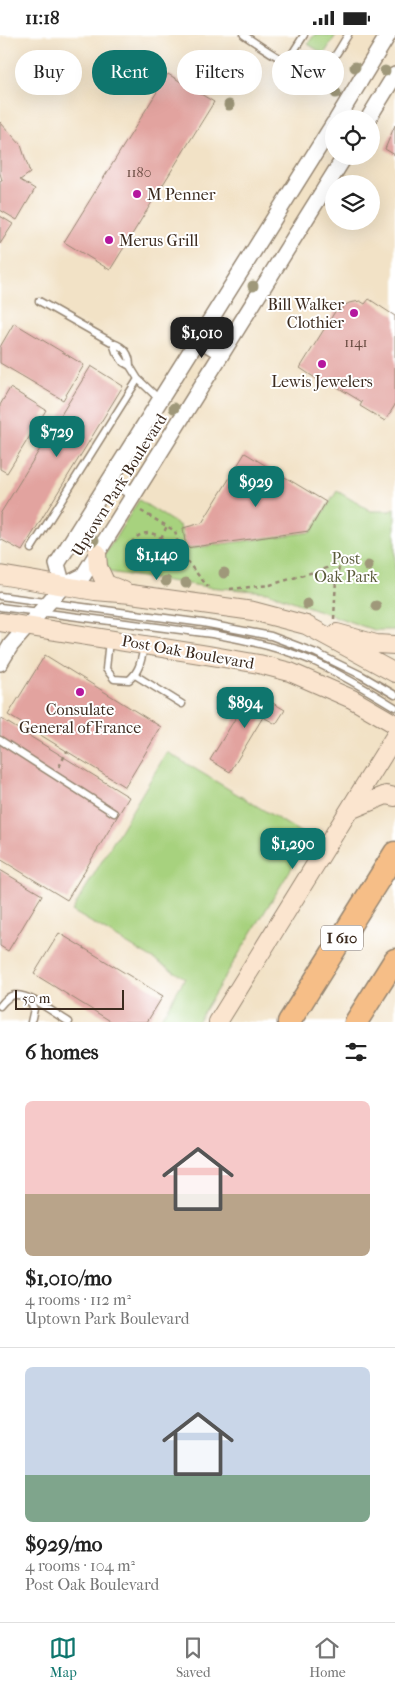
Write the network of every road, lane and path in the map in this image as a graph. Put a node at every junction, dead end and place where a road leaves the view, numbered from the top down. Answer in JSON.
{"nodes":[{"id":1,"x":244,"y":35,"type":"edge"},
{"id":2,"x":304,"y":35,"type":"edge"},
{"id":3,"x":348,"y":35,"type":"edge"},
{"id":4,"x":388,"y":35,"type":"edge"},
{"id":5,"x":295,"y":50,"type":"edge"},
{"id":6,"x":338,"y":50,"type":"edge"},
{"id":7,"x":272,"y":53,"type":"edge"},
{"id":8,"x":395,"y":75,"type":"edge"},
{"id":9,"x":342,"y":110,"type":"edge"},
{"id":10,"x":374,"y":110,"type":"edge"},
{"id":11,"x":325,"y":149,"type":"edge"},
{"id":12,"x":339,"y":165,"type":"edge"},
{"id":13,"x":40,"y":301,"type":"dead end"},
{"id":14,"x":198,"y":340,"type":"junction"},
{"id":15,"x":221,"y":354,"type":"junction"},
{"id":16,"x":138,"y":379,"type":"junction"},
{"id":17,"x":160,"y":400,"type":"junction"},
{"id":18,"x":111,"y":480,"type":"junction"},
{"id":19,"x":134,"y":494,"type":"junction"},
{"id":20,"x":141,"y":511,"type":"dead end"},
{"id":21,"x":167,"y":526,"type":"junction"},
{"id":22,"x":161,"y":538,"type":"junction"},
{"id":23,"x":31,"y":549,"type":"dead end"},
{"id":24,"x":98,"y":553,"type":"junction"},
{"id":25,"x":0,"y":575,"type":"edge"},
{"id":26,"x":62,"y":586,"type":"junction"},
{"id":27,"x":208,"y":587,"type":"dead end"},
{"id":28,"x":230,"y":589,"type":"dead end"},
{"id":29,"x":131,"y":594,"type":"junction"},
{"id":30,"x":0,"y":596,"type":"edge"},
{"id":31,"x":0,"y":607,"type":"edge"},
{"id":32,"x":44,"y":607,"type":"junction"},
{"id":33,"x":334,"y":620,"type":"dead end"},
{"id":34,"x":0,"y":622,"type":"edge"},
{"id":35,"x":306,"y":625,"type":"junction"},
{"id":36,"x":27,"y":627,"type":"junction"},
{"id":37,"x":109,"y":639,"type":"junction"},
{"id":38,"x":144,"y":645,"type":"junction"},
{"id":39,"x":395,"y":645,"type":"edge"},
{"id":40,"x":0,"y":663,"type":"edge"},
{"id":41,"x":395,"y":673,"type":"edge"},
{"id":42,"x":135,"y":675,"type":"junction"},
{"id":43,"x":395,"y":695,"type":"edge"},
{"id":44,"x":182,"y":704,"type":"dead end"},
{"id":45,"x":395,"y":707,"type":"edge"},
{"id":46,"x":395,"y":724,"type":"edge"},
{"id":47,"x":395,"y":736,"type":"edge"},
{"id":48,"x":0,"y":740,"type":"edge"},
{"id":49,"x":67,"y":751,"type":"dead end"},
{"id":50,"x":54,"y":774,"type":"junction"},
{"id":51,"x":395,"y":797,"type":"edge"},
{"id":52,"x":350,"y":810,"type":"junction"},
{"id":53,"x":114,"y":813,"type":"dead end"},
{"id":54,"x":395,"y":853,"type":"edge"},
{"id":55,"x":395,"y":960,"type":"edge"},
{"id":56,"x":28,"y":998,"type":"junction"},
{"id":57,"x":0,"y":1006,"type":"edge"},
{"id":58,"x":32,"y":1022,"type":"edge"},
{"id":59,"x":69,"y":1022,"type":"edge"},
{"id":60,"x":218,"y":1022,"type":"edge"},
{"id":61,"x":289,"y":1022,"type":"edge"},
{"id":62,"x":356,"y":1022,"type":"edge"}],
"edges":[{"from":1,"to":7,"type":"lane"},
{"from":2,"to":5,"type":"lane"},
{"from":3,"to":6,"type":"lane"},
{"from":4,"to":9,"type":"street"},
{"from":8,"to":10,"type":"street"},
{"from":11,"to":14,"type":"street","name":"Uptown Park Boulevard"},
{"from":12,"to":15,"type":"street","name":"Uptown Park Boulevard"},
{"from":13,"to":16,"type":"lane"},
{"from":14,"to":15,"type":"street"},
{"from":14,"to":17,"type":"street","name":"Uptown Park Boulevard"},
{"from":15,"to":19,"type":"street","name":"Uptown Park Boulevard"},
{"from":16,"to":17,"type":"lane"},
{"from":16,"to":23,"type":"lane"},
{"from":17,"to":18,"type":"street","name":"Uptown Park Boulevard"},
{"from":18,"to":19,"type":"street"},
{"from":18,"to":26,"type":"street","name":"Uptown Park Boulevard"},
{"from":19,"to":24,"type":"street","name":"Uptown Park Boulevard"},
{"from":20,"to":21,"type":"path"},
{"from":21,"to":22,"type":"path"},
{"from":21,"to":27,"type":"path"},
{"from":22,"to":22,"type":"path"},
{"from":24,"to":26,"type":"street","name":"Uptown Park Boulevard"},
{"from":24,"to":29,"type":"main road"},
{"from":25,"to":26,"type":"main road"},
{"from":26,"to":29,"type":"main road"},
{"from":26,"to":32,"type":"street"},
{"from":28,"to":33,"type":"path"},
{"from":29,"to":35,"type":"main road"},
{"from":30,"to":32,"type":"lane"},
{"from":31,"to":32,"type":"lane"},
{"from":32,"to":36,"type":"street"},
{"from":32,"to":43,"type":"lane"},
{"from":32,"to":45,"type":"lane"},
{"from":34,"to":36,"type":"main road","name":"Post Oak Boulevard"},
{"from":35,"to":39,"type":"main road"},
{"from":35,"to":41,"type":"main road"},
{"from":36,"to":37,"type":"main road","name":"Post Oak Boulevard"},
{"from":36,"to":40,"type":"street"},
{"from":37,"to":38,"type":"main road","name":"Post Oak Boulevard"},
{"from":37,"to":42,"type":"lane"},
{"from":38,"to":42,"type":"lane"},
{"from":38,"to":46,"type":"main road","name":"Post Oak Boulevard"},
{"from":42,"to":44,"type":"lane"},
{"from":47,"to":52,"type":"main road"},
{"from":48,"to":50,"type":"lane"},
{"from":49,"to":50,"type":"path"},
{"from":50,"to":53,"type":"lane"},
{"from":51,"to":52,"type":"main road"},
{"from":52,"to":60,"type":"main road"},
{"from":54,"to":61,"type":"highway","number":"I 610"},
{"from":55,"to":62,"type":"highway"},
{"from":56,"to":57,"type":"lane"},
{"from":56,"to":58,"type":"lane"},
{"from":56,"to":59,"type":"lane"}]}
